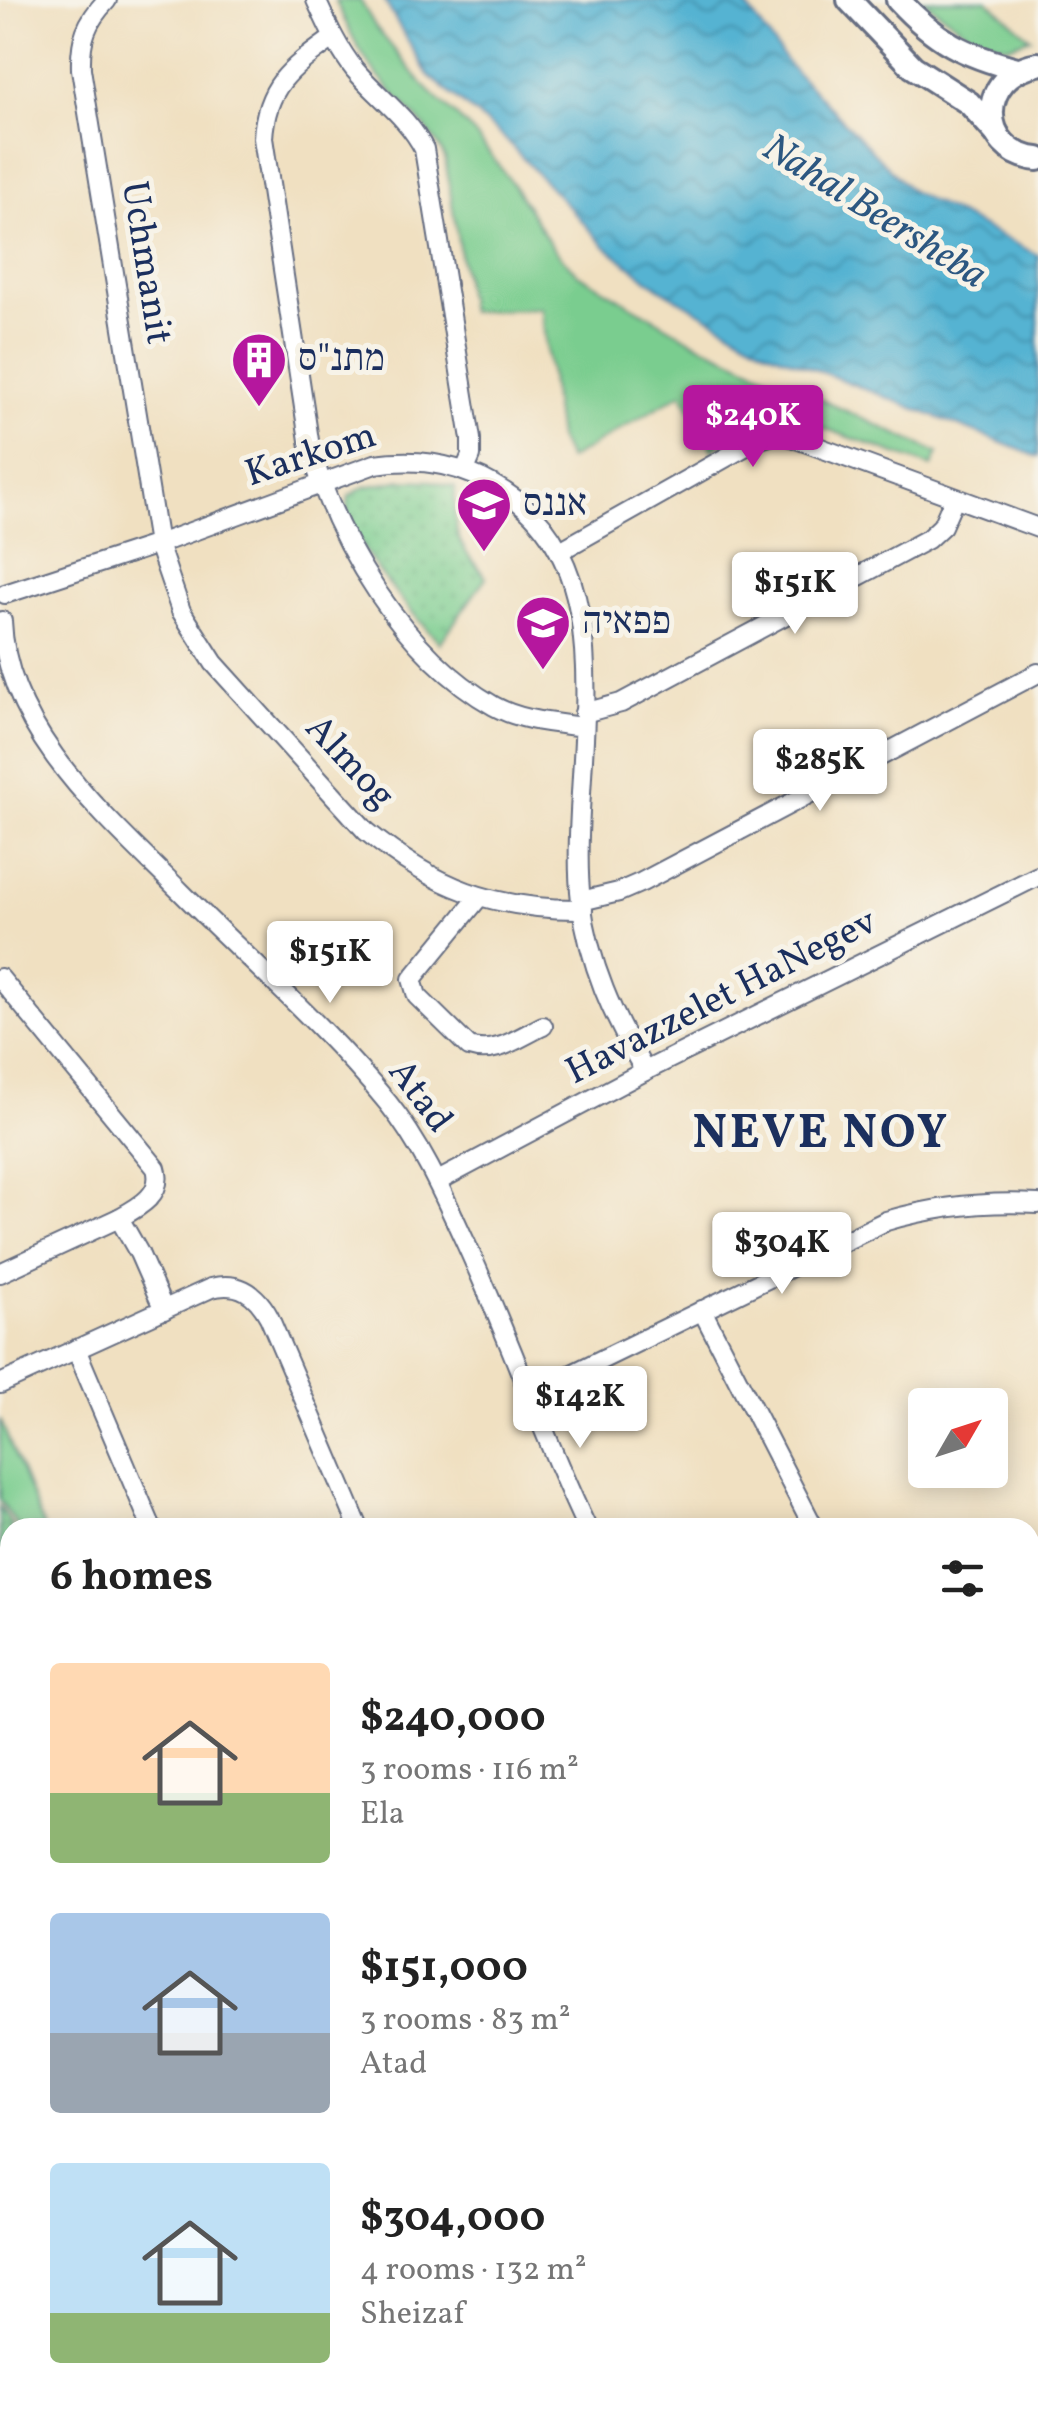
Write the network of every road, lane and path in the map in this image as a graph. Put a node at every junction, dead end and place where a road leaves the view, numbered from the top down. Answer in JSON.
{"nodes":[{"id":1,"x":107,"y":0,"type":"edge"},
{"id":2,"x":316,"y":0,"type":"edge"},
{"id":3,"x":850,"y":0,"type":"edge"},
{"id":4,"x":898,"y":0,"type":"edge"},
{"id":5,"x":334,"y":38,"type":"junction"},
{"id":6,"x":1030,"y":64,"type":"edge"},
{"id":7,"x":996,"y":134,"type":"junction"},
{"id":8,"x":1034,"y":160,"type":"edge"},
{"id":9,"x":465,"y":470,"type":"junction"},
{"id":10,"x":320,"y":482,"type":"junction"},
{"id":11,"x":954,"y":499,"type":"junction"},
{"id":12,"x":1038,"y":528,"type":"edge"},
{"id":13,"x":158,"y":544,"type":"junction"},
{"id":14,"x":560,"y":551,"type":"junction"},
{"id":15,"x":2,"y":590,"type":"edge"},
{"id":16,"x":1,"y":622,"type":"edge"},
{"id":17,"x":0,"y":665,"type":"edge"},
{"id":18,"x":1038,"y":672,"type":"edge"},
{"id":19,"x":14,"y":685,"type":"junction"},
{"id":20,"x":584,"y":720,"type":"junction"},
{"id":21,"x":1038,"y":876,"type":"edge"},
{"id":22,"x":479,"y":897,"type":"junction"},
{"id":23,"x":582,"y":905,"type":"junction"},
{"id":24,"x":0,"y":978,"type":"edge"},
{"id":25,"x":543,"y":1026,"type":"dead end"},
{"id":26,"x":644,"y":1071,"type":"junction"},
{"id":27,"x":438,"y":1182,"type":"junction"},
{"id":28,"x":1038,"y":1204,"type":"edge"},
{"id":29,"x":119,"y":1218,"type":"junction"},
{"id":30,"x":0,"y":1273,"type":"edge"},
{"id":31,"x":164,"y":1310,"type":"junction"},
{"id":32,"x":702,"y":1310,"type":"junction"},
{"id":33,"x":76,"y":1349,"type":"junction"},
{"id":34,"x":0,"y":1384,"type":"edge"},
{"id":35,"x":530,"y":1394,"type":"junction"},
{"id":36,"x":148,"y":1518,"type":"edge"},
{"id":37,"x":355,"y":1518,"type":"edge"},
{"id":38,"x":583,"y":1518,"type":"edge"},
{"id":39,"x":809,"y":1518,"type":"edge"}],
"edges":[{"from":1,"to":13,"type":"street","name":"Uchmanit"},
{"from":2,"to":5,"type":"street"},
{"from":3,"to":7,"type":"main road"},
{"from":4,"to":6,"type":"main road"},
{"from":5,"to":9,"type":"street"},
{"from":5,"to":10,"type":"street"},
{"from":6,"to":7,"type":"main road"},
{"from":7,"to":8,"type":"main road"},
{"from":9,"to":10,"type":"street","name":"Karkom"},
{"from":9,"to":14,"type":"street","name":"Karkom"},
{"from":10,"to":13,"type":"street","name":"Karkom"},
{"from":10,"to":20,"type":"street"},
{"from":11,"to":12,"type":"street"},
{"from":11,"to":14,"type":"street"},
{"from":11,"to":20,"type":"street"},
{"from":13,"to":15,"type":"street","name":"Karkom"},
{"from":13,"to":22,"type":"street","name":"Almog"},
{"from":14,"to":20,"type":"street","name":"Karkom"},
{"from":15,"to":16,"type":"street","name":"Atad"},
{"from":16,"to":19,"type":"street","name":"Atad"},
{"from":17,"to":19,"type":"street","name":"Atad"},
{"from":18,"to":23,"type":"street","name":"Almog"},
{"from":19,"to":27,"type":"street","name":"Atad"},
{"from":20,"to":23,"type":"street","name":"Karkom"},
{"from":21,"to":26,"type":"street","name":"Havazzelet HaNegev"},
{"from":22,"to":23,"type":"street","name":"Almog"},
{"from":22,"to":25,"type":"street"},
{"from":23,"to":26,"type":"street","name":"Karkom"},
{"from":24,"to":29,"type":"street"},
{"from":26,"to":27,"type":"street","name":"Havazzelet HaNegev"},
{"from":27,"to":35,"type":"street","name":"Atad"},
{"from":28,"to":32,"type":"street"},
{"from":29,"to":30,"type":"street"},
{"from":29,"to":31,"type":"street"},
{"from":31,"to":33,"type":"street"},
{"from":31,"to":37,"type":"street"},
{"from":32,"to":35,"type":"street"},
{"from":32,"to":39,"type":"street"},
{"from":33,"to":34,"type":"street"},
{"from":33,"to":36,"type":"street"},
{"from":35,"to":38,"type":"street","name":"Atad"}]}
